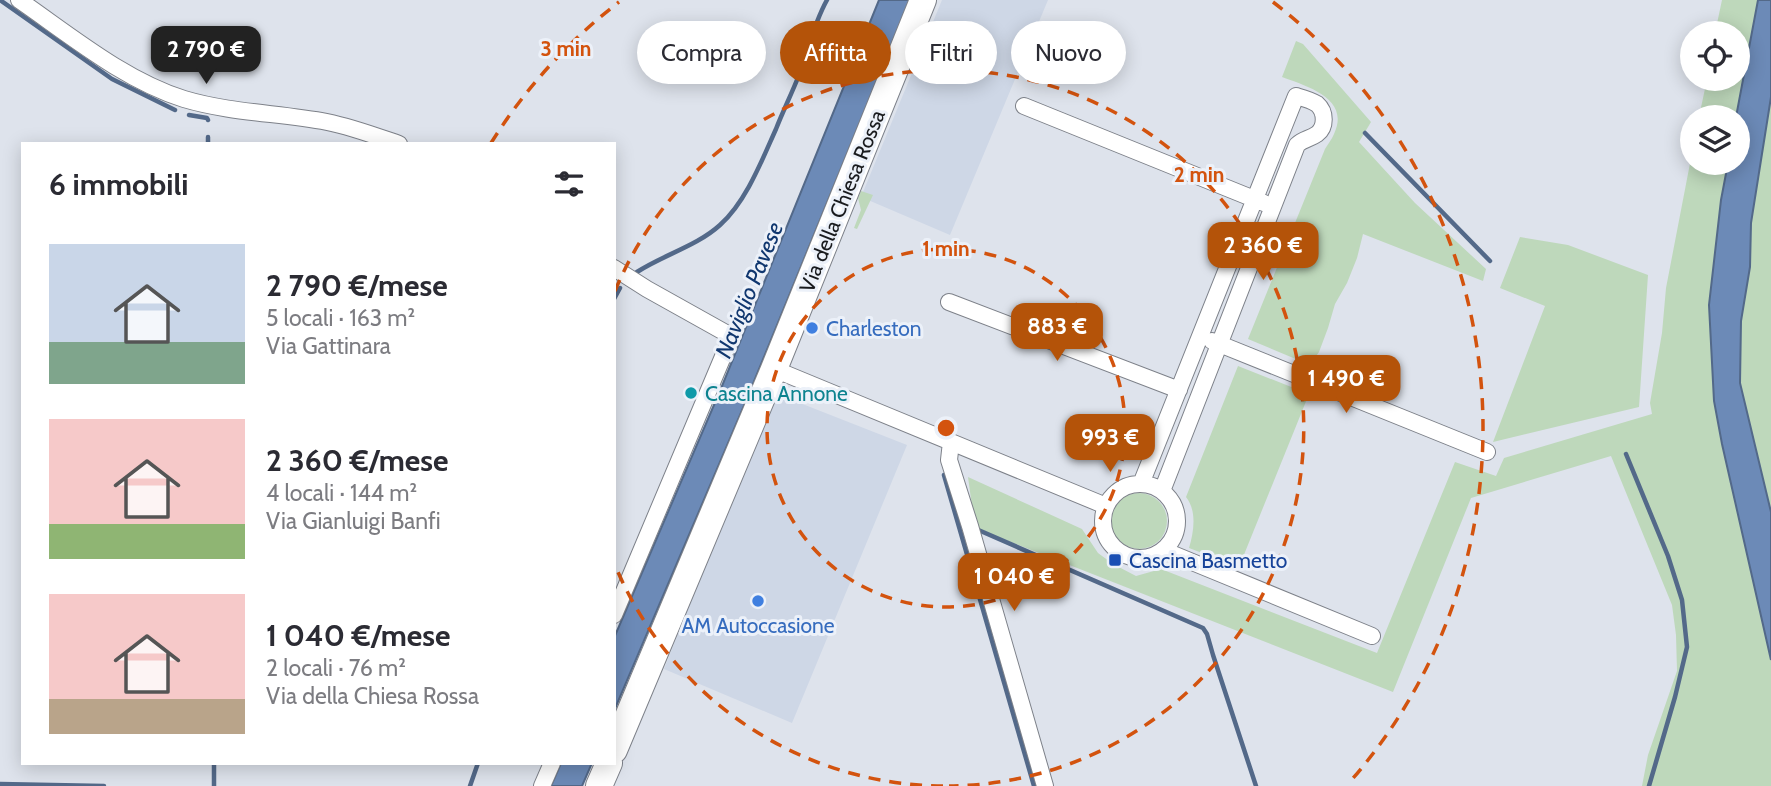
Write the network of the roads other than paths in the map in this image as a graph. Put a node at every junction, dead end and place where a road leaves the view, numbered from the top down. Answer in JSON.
{"nodes":[{"id":1,"x":19,"y":0,"type":"edge"},
{"id":2,"x":923,"y":0,"type":"edge"},
{"id":3,"x":1024,"y":106,"type":"dead end"},
{"id":4,"x":393,"y":142,"type":"edge"},
{"id":5,"x":1255,"y":199,"type":"junction"},
{"id":6,"x":1272,"y":207,"type":"junction"},
{"id":7,"x":616,"y":269,"type":"edge"},
{"id":8,"x":949,"y":302,"type":"dead end"},
{"id":9,"x":1200,"y":336,"type":"junction"},
{"id":10,"x":1219,"y":344,"type":"junction"},
{"id":11,"x":774,"y":369,"type":"junction"},
{"id":12,"x":1179,"y":390,"type":"junction"},
{"id":13,"x":951,"y":442,"type":"junction"},
{"id":14,"x":1487,"y":452,"type":"dead end"},
{"id":15,"x":1141,"y":484,"type":"junction"},
{"id":16,"x":1162,"y":491,"type":"junction"},
{"id":17,"x":1106,"y":506,"type":"junction"},
{"id":18,"x":1163,"y":550,"type":"junction"},
{"id":19,"x":616,"y":610,"type":"edge"},
{"id":20,"x":1372,"y":636,"type":"dead end"},
{"id":21,"x":616,"y":745,"type":"edge"},
{"id":22,"x":551,"y":765,"type":"edge"},
{"id":23,"x":608,"y":765,"type":"edge"},
{"id":24,"x":542,"y":786,"type":"edge"},
{"id":25,"x":599,"y":786,"type":"edge"},
{"id":26,"x":1045,"y":786,"type":"edge"}],
"edges":[{"from":1,"to":4,"type":"street"},
{"from":2,"to":11,"type":"main road","name":"Via della Chiesa Rossa"},
{"from":3,"to":5,"type":"street"},
{"from":5,"to":6,"type":"street"},
{"from":5,"to":6,"type":"street"},
{"from":5,"to":9,"type":"street"},
{"from":6,"to":10,"type":"street"},
{"from":7,"to":19,"type":"street"},
{"from":8,"to":12,"type":"street"},
{"from":9,"to":10,"type":"street"},
{"from":9,"to":12,"type":"street"},
{"from":10,"to":14,"type":"street"},
{"from":10,"to":16,"type":"street"},
{"from":11,"to":13,"type":"street"},
{"from":11,"to":21,"type":"main road","name":"Via della Chiesa Rossa"},
{"from":12,"to":15,"type":"street"},
{"from":13,"to":17,"type":"street"},
{"from":13,"to":26,"type":"street"},
{"from":15,"to":16,"type":"street"},
{"from":15,"to":17,"type":"street"},
{"from":16,"to":18,"type":"street"},
{"from":17,"to":18,"type":"street"},
{"from":18,"to":20,"type":"street"},
{"from":22,"to":24,"type":"street"},
{"from":23,"to":25,"type":"main road"}]}
